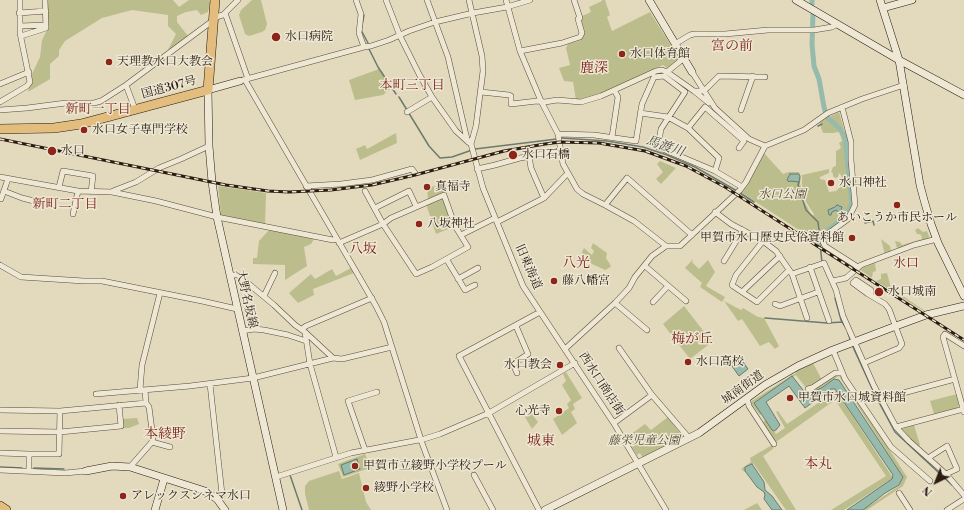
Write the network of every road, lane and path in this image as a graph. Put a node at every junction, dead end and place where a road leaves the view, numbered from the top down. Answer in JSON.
{"nodes":[{"id":1,"x":20,"y":0,"type":"edge"},
{"id":2,"x":45,"y":0,"type":"edge"},
{"id":3,"x":214,"y":0,"type":"edge"},
{"id":4,"x":238,"y":0,"type":"edge"},
{"id":5,"x":356,"y":0,"type":"edge"},
{"id":6,"x":386,"y":0,"type":"edge"},
{"id":7,"x":427,"y":0,"type":"edge"},
{"id":8,"x":469,"y":0,"type":"edge"},
{"id":9,"x":506,"y":0,"type":"edge"},
{"id":10,"x":530,"y":0,"type":"edge"},
{"id":11,"x":574,"y":0,"type":"edge"},
{"id":12,"x":649,"y":0,"type":"edge"},
{"id":13,"x":796,"y":0,"type":"edge"},
{"id":14,"x":912,"y":0,"type":"edge"},
{"id":15,"x":882,"y":4,"type":"edge"},
{"id":16,"x":507,"y":7,"type":"junction"},
{"id":17,"x":46,"y":11,"type":"junction"},
{"id":18,"x":473,"y":12,"type":"junction"},
{"id":19,"x":19,"y":13,"type":"junction"},
{"id":20,"x":225,"y":13,"type":"junction"},
{"id":21,"x":212,"y":22,"type":"junction"},
{"id":22,"x":436,"y":22,"type":"junction"},
{"id":23,"x":837,"y":24,"type":"junction"},
{"id":24,"x":46,"y":25,"type":"junction"},
{"id":25,"x":20,"y":26,"type":"junction"},
{"id":26,"x":21,"y":36,"type":"junction"},
{"id":27,"x":400,"y":36,"type":"junction"},
{"id":28,"x":675,"y":44,"type":"junction"},
{"id":29,"x":364,"y":47,"type":"junction"},
{"id":30,"x":520,"y":50,"type":"junction"},
{"id":31,"x":684,"y":58,"type":"junction"},
{"id":32,"x":899,"y":60,"type":"junction"},
{"id":33,"x":29,"y":72,"type":"junction"},
{"id":34,"x":667,"y":72,"type":"junction"},
{"id":35,"x":692,"y":72,"type":"joint"},
{"id":36,"x":753,"y":76,"type":"junction"},
{"id":37,"x":765,"y":77,"type":"dead end"},
{"id":38,"x":244,"y":80,"type":"junction"},
{"id":39,"x":0,"y":84,"type":"edge"},
{"id":40,"x":126,"y":85,"type":"junction"},
{"id":41,"x":904,"y":86,"type":"junction"},
{"id":42,"x":208,"y":90,"type":"junction"},
{"id":43,"x":614,"y":90,"type":"junction"},
{"id":44,"x":694,"y":91,"type":"junction"},
{"id":45,"x":703,"y":91,"type":"junction"},
{"id":46,"x":481,"y":92,"type":"junction"},
{"id":47,"x":964,"y":95,"type":"edge"},
{"id":48,"x":432,"y":97,"type":"junction"},
{"id":49,"x":541,"y":101,"type":"junction"},
{"id":50,"x":0,"y":102,"type":"edge"},
{"id":51,"x":842,"y":107,"type":"junction"},
{"id":52,"x":715,"y":108,"type":"junction"},
{"id":53,"x":135,"y":109,"type":"junction"},
{"id":54,"x":0,"y":110,"type":"edge"},
{"id":55,"x":741,"y":110,"type":"dead end"},
{"id":56,"x":408,"y":112,"type":"dead end"},
{"id":57,"x":640,"y":113,"type":"junction"},
{"id":58,"x":668,"y":117,"type":"junction"},
{"id":59,"x":688,"y":128,"type":"junction"},
{"id":60,"x":0,"y":129,"type":"edge"},
{"id":61,"x":558,"y":134,"type":"junction"},
{"id":62,"x":612,"y":137,"type":"junction"},
{"id":63,"x":209,"y":146,"type":"junction"},
{"id":64,"x":471,"y":146,"type":"junction"},
{"id":65,"x":765,"y":146,"type":"junction"},
{"id":66,"x":739,"y":148,"type":"dead end"},
{"id":67,"x":561,"y":151,"type":"junction"},
{"id":68,"x":528,"y":156,"type":"junction"},
{"id":69,"x":477,"y":169,"type":"junction"},
{"id":70,"x":716,"y":171,"type":"junction"},
{"id":71,"x":415,"y":173,"type":"dead end"},
{"id":72,"x":568,"y":173,"type":"junction"},
{"id":73,"x":0,"y":177,"type":"edge"},
{"id":74,"x":8,"y":179,"type":"junction"},
{"id":75,"x":306,"y":186,"type":"junction"},
{"id":76,"x":59,"y":187,"type":"junction"},
{"id":77,"x":740,"y":190,"type":"junction"},
{"id":78,"x":4,"y":191,"type":"junction"},
{"id":79,"x":78,"y":191,"type":"junction"},
{"id":80,"x":365,"y":191,"type":"dead end"},
{"id":81,"x":91,"y":192,"type":"junction"},
{"id":82,"x":112,"y":192,"type":"junction"},
{"id":83,"x":544,"y":198,"type":"junction"},
{"id":84,"x":2,"y":199,"type":"dead end"},
{"id":85,"x":42,"y":203,"type":"dead end"},
{"id":86,"x":605,"y":204,"type":"junction"},
{"id":87,"x":416,"y":206,"type":"junction"},
{"id":88,"x":374,"y":208,"type":"junction"},
{"id":89,"x":715,"y":212,"type":"junction"},
{"id":90,"x":73,"y":214,"type":"dead end"},
{"id":91,"x":217,"y":217,"type":"junction"},
{"id":92,"x":496,"y":220,"type":"junction"},
{"id":93,"x":383,"y":224,"type":"junction"},
{"id":94,"x":744,"y":230,"type":"junction"},
{"id":95,"x":461,"y":235,"type":"junction"},
{"id":96,"x":692,"y":235,"type":"junction"},
{"id":97,"x":937,"y":239,"type":"junction"},
{"id":98,"x":763,"y":240,"type":"junction"},
{"id":99,"x":338,"y":241,"type":"junction"},
{"id":100,"x":666,"y":246,"type":"junction"},
{"id":101,"x":780,"y":256,"type":"junction"},
{"id":102,"x":447,"y":260,"type":"junction"},
{"id":103,"x":724,"y":260,"type":"dead end"},
{"id":104,"x":0,"y":265,"type":"edge"},
{"id":105,"x":645,"y":266,"type":"junction"},
{"id":106,"x":810,"y":267,"type":"junction"},
{"id":107,"x":858,"y":267,"type":"junction"},
{"id":108,"x":478,"y":268,"type":"dead end"},
{"id":109,"x":790,"y":272,"type":"junction"},
{"id":110,"x":275,"y":273,"type":"dead end"},
{"id":111,"x":230,"y":276,"type":"junction"},
{"id":112,"x":458,"y":279,"type":"junction"},
{"id":113,"x":833,"y":281,"type":"junction"},
{"id":114,"x":475,"y":285,"type":"dead end"},
{"id":115,"x":668,"y":286,"type":"junction"},
{"id":116,"x":742,"y":292,"type":"junction"},
{"id":117,"x":818,"y":292,"type":"junction"},
{"id":118,"x":160,"y":293,"type":"junction"},
{"id":119,"x":870,"y":295,"type":"dead end"},
{"id":120,"x":264,"y":296,"type":"junction"},
{"id":121,"x":964,"y":296,"type":"edge"},
{"id":122,"x":372,"y":298,"type":"junction"},
{"id":123,"x":800,"y":298,"type":"junction"},
{"id":124,"x":686,"y":300,"type":"dead end"},
{"id":125,"x":653,"y":302,"type":"dead end"},
{"id":126,"x":615,"y":303,"type":"junction"},
{"id":127,"x":775,"y":304,"type":"dead end"},
{"id":128,"x":964,"y":306,"type":"edge"},
{"id":129,"x":237,"y":309,"type":"junction"},
{"id":130,"x":540,"y":312,"type":"junction"},
{"id":131,"x":807,"y":318,"type":"dead end"},
{"id":132,"x":829,"y":321,"type":"dead end"},
{"id":133,"x":516,"y":326,"type":"junction"},
{"id":134,"x":896,"y":326,"type":"junction"},
{"id":135,"x":647,"y":330,"type":"dead end"},
{"id":136,"x":242,"y":331,"type":"junction"},
{"id":137,"x":303,"y":331,"type":"junction"},
{"id":138,"x":306,"y":341,"type":"junction"},
{"id":139,"x":854,"y":342,"type":"junction"},
{"id":140,"x":964,"y":346,"type":"edge"},
{"id":141,"x":392,"y":347,"type":"junction"},
{"id":142,"x":619,"y":348,"type":"dead end"},
{"id":143,"x":565,"y":349,"type":"junction"},
{"id":144,"x":833,"y":350,"type":"junction"},
{"id":145,"x":333,"y":358,"type":"junction"},
{"id":146,"x":575,"y":363,"type":"junction"},
{"id":147,"x":864,"y":363,"type":"junction"},
{"id":148,"x":310,"y":364,"type":"junction"},
{"id":149,"x":517,"y":373,"type":"dead end"},
{"id":150,"x":842,"y":373,"type":"junction"},
{"id":151,"x":254,"y":378,"type":"junction"},
{"id":152,"x":954,"y":379,"type":"junction"},
{"id":153,"x":210,"y":384,"type":"junction"},
{"id":154,"x":808,"y":389,"type":"dead end"},
{"id":155,"x":143,"y":390,"type":"junction"},
{"id":156,"x":96,"y":394,"type":"dead end"},
{"id":157,"x":374,"y":395,"type":"dead end"},
{"id":158,"x":652,"y":395,"type":"junction"},
{"id":159,"x":747,"y":398,"type":"junction"},
{"id":160,"x":881,"y":399,"type":"junction"},
{"id":161,"x":146,"y":403,"type":"junction"},
{"id":162,"x":119,"y":405,"type":"junction"},
{"id":163,"x":0,"y":410,"type":"edge"},
{"id":164,"x":964,"y":410,"type":"edge"},
{"id":165,"x":60,"y":411,"type":"junction"},
{"id":166,"x":489,"y":414,"type":"junction"},
{"id":167,"x":614,"y":423,"type":"junction"},
{"id":168,"x":896,"y":428,"type":"junction"},
{"id":169,"x":0,"y":431,"type":"edge"},
{"id":170,"x":60,"y":432,"type":"junction"},
{"id":171,"x":689,"y":438,"type":"junction"},
{"id":172,"x":421,"y":440,"type":"junction"},
{"id":173,"x":152,"y":442,"type":"junction"},
{"id":174,"x":774,"y":444,"type":"dead end"},
{"id":175,"x":170,"y":447,"type":"dead end"},
{"id":176,"x":365,"y":450,"type":"junction"},
{"id":177,"x":0,"y":453,"type":"edge"},
{"id":178,"x":29,"y":454,"type":"junction"},
{"id":179,"x":336,"y":457,"type":"junction"},
{"id":180,"x":928,"y":458,"type":"junction"},
{"id":181,"x":638,"y":463,"type":"junction"},
{"id":182,"x":130,"y":467,"type":"junction"},
{"id":183,"x":0,"y":470,"type":"edge"},
{"id":184,"x":29,"y":471,"type":"junction"},
{"id":185,"x":86,"y":471,"type":"joint"},
{"id":186,"x":946,"y":474,"type":"junction"},
{"id":187,"x":474,"y":475,"type":"dead end"},
{"id":188,"x":276,"y":476,"type":"junction"},
{"id":189,"x":164,"y":479,"type":"junction"},
{"id":190,"x":930,"y":481,"type":"dead end"},
{"id":191,"x":899,"y":493,"type":"dead end"},
{"id":192,"x":222,"y":494,"type":"dead end"},
{"id":193,"x":964,"y":495,"type":"edge"},
{"id":194,"x":964,"y":499,"type":"edge"},
{"id":195,"x":0,"y":506,"type":"edge"},
{"id":196,"x":6,"y":510,"type":"edge"},
{"id":197,"x":156,"y":510,"type":"edge"},
{"id":198,"x":225,"y":510,"type":"edge"},
{"id":199,"x":283,"y":510,"type":"edge"},
{"id":200,"x":447,"y":510,"type":"edge"},
{"id":201,"x":493,"y":510,"type":"edge"},
{"id":202,"x":539,"y":510,"type":"edge"},
{"id":203,"x":545,"y":510,"type":"edge"},
{"id":204,"x":666,"y":510,"type":"edge"},
{"id":205,"x":910,"y":510,"type":"edge"},
{"id":206,"x":947,"y":510,"type":"edge"}],
"edges":[{"from":1,"to":19,"type":"street"},
{"from":2,"to":17,"type":"street"},
{"from":3,"to":21,"type":"highway","name":"国道307号"},
{"from":4,"to":20,"type":"street"},
{"from":5,"to":29,"type":"street"},
{"from":6,"to":27,"type":"street"},
{"from":7,"to":22,"type":"street","name":"旧東海道"},
{"from":8,"to":18,"type":"street"},
{"from":9,"to":16,"type":"street"},
{"from":10,"to":16,"type":"street"},
{"from":11,"to":30,"type":"street"},
{"from":12,"to":28,"type":"street"},
{"from":13,"to":23,"type":"street"},
{"from":14,"to":15,"type":"street"},
{"from":15,"to":32,"type":"street"},
{"from":16,"to":18,"type":"street"},
{"from":16,"to":30,"type":"street"},
{"from":17,"to":19,"type":"street"},
{"from":17,"to":24,"type":"street"},
{"from":18,"to":22,"type":"street"},
{"from":18,"to":46,"type":"street"},
{"from":19,"to":25,"type":"street"},
{"from":20,"to":21,"type":"street"},
{"from":20,"to":38,"type":"street"},
{"from":21,"to":40,"type":"street"},
{"from":21,"to":42,"type":"highway","name":"国道307号"},
{"from":22,"to":27,"type":"street"},
{"from":22,"to":64,"type":"street","name":"旧東海道"},
{"from":23,"to":28,"type":"street"},
{"from":23,"to":32,"type":"street"},
{"from":24,"to":25,"type":"street"},
{"from":24,"to":26,"type":"street"},
{"from":25,"to":26,"type":"street"},
{"from":26,"to":33,"type":"street"},
{"from":27,"to":29,"type":"street"},
{"from":27,"to":48,"type":"street"},
{"from":28,"to":31,"type":"street"},
{"from":29,"to":38,"type":"street"},
{"from":30,"to":49,"type":"street"},
{"from":31,"to":34,"type":"street"},
{"from":31,"to":35,"type":"street"},
{"from":32,"to":41,"type":"street"},
{"from":32,"to":47,"type":"street"},
{"from":33,"to":39,"type":"street"},
{"from":33,"to":50,"type":"street"},
{"from":34,"to":43,"type":"street"},
{"from":34,"to":44,"type":"street"},
{"from":35,"to":45,"type":"street"},
{"from":36,"to":37,"type":"street"},
{"from":36,"to":45,"type":"street"},
{"from":36,"to":55,"type":"street"},
{"from":38,"to":42,"type":"street"},
{"from":38,"to":75,"type":"street"},
{"from":40,"to":53,"type":"street"},
{"from":40,"to":54,"type":"street"},
{"from":41,"to":51,"type":"street"},
{"from":41,"to":97,"type":"street"},
{"from":42,"to":53,"type":"highway","name":"国道307号"},
{"from":42,"to":63,"type":"street","name":"大野名坂線"},
{"from":43,"to":49,"type":"street"},
{"from":43,"to":62,"type":"street"},
{"from":44,"to":45,"type":"street"},
{"from":44,"to":52,"type":"street"},
{"from":45,"to":52,"type":"street"},
{"from":46,"to":49,"type":"street"},
{"from":46,"to":64,"type":"street"},
{"from":48,"to":56,"type":"street"},
{"from":48,"to":64,"type":"street"},
{"from":49,"to":61,"type":"street"},
{"from":51,"to":65,"type":"street"},
{"from":51,"to":107,"type":"street"},
{"from":52,"to":65,"type":"street"},
{"from":53,"to":60,"type":"highway","name":"国道307号"},
{"from":57,"to":58,"type":"street"},
{"from":57,"to":58,"type":"street"},
{"from":57,"to":62,"type":"street"},
{"from":58,"to":59,"type":"street"},
{"from":58,"to":70,"type":"street"},
{"from":59,"to":66,"type":"street"},
{"from":59,"to":70,"type":"street"},
{"from":61,"to":62,"type":"street"},
{"from":61,"to":67,"type":"street"},
{"from":63,"to":82,"type":"street"},
{"from":63,"to":91,"type":"street","name":"大野名坂線"},
{"from":64,"to":69,"type":"street","name":"旧東海道"},
{"from":65,"to":77,"type":"street"},
{"from":67,"to":68,"type":"street"},
{"from":67,"to":72,"type":"street"},
{"from":68,"to":69,"type":"street"},
{"from":68,"to":83,"type":"street"},
{"from":69,"to":92,"type":"street","name":"旧東海道"},
{"from":70,"to":77,"type":"street"},
{"from":71,"to":75,"type":"street"},
{"from":72,"to":83,"type":"street"},
{"from":72,"to":86,"type":"street"},
{"from":73,"to":74,"type":"street"},
{"from":74,"to":76,"type":"street"},
{"from":74,"to":78,"type":"street"},
{"from":75,"to":99,"type":"street"},
{"from":76,"to":79,"type":"street"},
{"from":76,"to":81,"type":"street"},
{"from":77,"to":89,"type":"street"},
{"from":78,"to":84,"type":"street"},
{"from":78,"to":85,"type":"street"},
{"from":79,"to":81,"type":"street"},
{"from":79,"to":90,"type":"street"},
{"from":80,"to":88,"type":"street"},
{"from":81,"to":82,"type":"street"},
{"from":82,"to":91,"type":"street"},
{"from":83,"to":92,"type":"street"},
{"from":86,"to":96,"type":"street"},
{"from":86,"to":100,"type":"street"},
{"from":87,"to":88,"type":"street"},
{"from":87,"to":93,"type":"street"},
{"from":87,"to":95,"type":"street"},
{"from":88,"to":93,"type":"street"},
{"from":89,"to":94,"type":"street"},
{"from":89,"to":96,"type":"street"},
{"from":91,"to":99,"type":"street"},
{"from":91,"to":111,"type":"street","name":"大野名坂線"},
{"from":92,"to":95,"type":"street"},
{"from":92,"to":130,"type":"street","name":"旧東海道"},
{"from":93,"to":99,"type":"street"},
{"from":93,"to":102,"type":"street"},
{"from":94,"to":98,"type":"street"},
{"from":94,"to":103,"type":"street"},
{"from":95,"to":102,"type":"street"},
{"from":96,"to":100,"type":"street"},
{"from":97,"to":107,"type":"street"},
{"from":97,"to":121,"type":"street"},
{"from":98,"to":101,"type":"street"},
{"from":98,"to":116,"type":"street"},
{"from":99,"to":122,"type":"street"},
{"from":100,"to":105,"type":"street"},
{"from":101,"to":109,"type":"street"},
{"from":101,"to":116,"type":"street"},
{"from":102,"to":112,"type":"street"},
{"from":104,"to":118,"type":"street"},
{"from":105,"to":115,"type":"street"},
{"from":105,"to":126,"type":"street"},
{"from":106,"to":109,"type":"street"},
{"from":106,"to":113,"type":"street"},
{"from":106,"to":117,"type":"street"},
{"from":107,"to":113,"type":"street"},
{"from":108,"to":112,"type":"street"},
{"from":109,"to":116,"type":"street"},
{"from":109,"to":123,"type":"street"},
{"from":110,"to":120,"type":"street"},
{"from":111,"to":120,"type":"street"},
{"from":111,"to":129,"type":"street","name":"大野名坂線"},
{"from":112,"to":114,"type":"street"},
{"from":113,"to":139,"type":"street"},
{"from":115,"to":124,"type":"street"},
{"from":115,"to":125,"type":"street"},
{"from":117,"to":123,"type":"street"},
{"from":117,"to":132,"type":"street"},
{"from":118,"to":129,"type":"street"},
{"from":118,"to":155,"type":"street"},
{"from":119,"to":134,"type":"street"},
{"from":120,"to":137,"type":"street"},
{"from":122,"to":137,"type":"street"},
{"from":122,"to":141,"type":"street"},
{"from":123,"to":127,"type":"street"},
{"from":123,"to":131,"type":"street"},
{"from":126,"to":135,"type":"street"},
{"from":126,"to":143,"type":"street"},
{"from":128,"to":134,"type":"street","name":"城南街道"},
{"from":129,"to":136,"type":"street","name":"大野名坂線"},
{"from":130,"to":133,"type":"street"},
{"from":130,"to":143,"type":"street","name":"西水口商店街"},
{"from":133,"to":149,"type":"street"},
{"from":133,"to":166,"type":"street"},
{"from":134,"to":139,"type":"street","name":"城南街道"},
{"from":134,"to":147,"type":"street"},
{"from":136,"to":138,"type":"street"},
{"from":136,"to":151,"type":"street","name":"大野名坂線"},
{"from":137,"to":138,"type":"street"},
{"from":137,"to":145,"type":"street"},
{"from":138,"to":148,"type":"street"},
{"from":139,"to":144,"type":"street","name":"城南街道"},
{"from":139,"to":147,"type":"street"},
{"from":140,"to":152,"type":"street"},
{"from":141,"to":145,"type":"street"},
{"from":141,"to":172,"type":"street"},
{"from":142,"to":158,"type":"street"},
{"from":143,"to":146,"type":"street","name":"西水口商店街"},
{"from":144,"to":150,"type":"street"},
{"from":144,"to":159,"type":"street","name":"城南街道"},
{"from":145,"to":148,"type":"street"},
{"from":146,"to":166,"type":"street"},
{"from":146,"to":167,"type":"street","name":"西水口商店街"},
{"from":147,"to":160,"type":"street"},
{"from":148,"to":151,"type":"street"},
{"from":148,"to":179,"type":"street"},
{"from":150,"to":154,"type":"street"},
{"from":150,"to":190,"type":"street"},
{"from":151,"to":153,"type":"street"},
{"from":151,"to":188,"type":"street","name":"大野名坂線"},
{"from":152,"to":160,"type":"street"},
{"from":152,"to":164,"type":"street"},
{"from":153,"to":155,"type":"street"},
{"from":153,"to":192,"type":"street"},
{"from":155,"to":156,"type":"street"},
{"from":155,"to":161,"type":"street"},
{"from":157,"to":176,"type":"street"},
{"from":158,"to":167,"type":"street"},
{"from":158,"to":171,"type":"street"},
{"from":159,"to":171,"type":"street","name":"城南街道"},
{"from":159,"to":174,"type":"street"},
{"from":160,"to":168,"type":"street"},
{"from":161,"to":162,"type":"street"},
{"from":161,"to":173,"type":"street"},
{"from":162,"to":165,"type":"street"},
{"from":162,"to":170,"type":"street"},
{"from":163,"to":165,"type":"street"},
{"from":164,"to":168,"type":"street"},
{"from":165,"to":170,"type":"street"},
{"from":166,"to":172,"type":"street"},
{"from":166,"to":202,"type":"street"},
{"from":167,"to":181,"type":"street","name":"西水口商店街"},
{"from":168,"to":180,"type":"street"},
{"from":169,"to":170,"type":"street"},
{"from":170,"to":178,"type":"street"},
{"from":171,"to":181,"type":"street","name":"城南街道"},
{"from":172,"to":176,"type":"street"},
{"from":172,"to":200,"type":"street"},
{"from":173,"to":175,"type":"street"},
{"from":173,"to":182,"type":"street"},
{"from":176,"to":179,"type":"street"},
{"from":177,"to":178,"type":"street"},
{"from":178,"to":184,"type":"street"},
{"from":179,"to":188,"type":"street"},
{"from":180,"to":186,"type":"street"},
{"from":180,"to":186,"type":"street"},
{"from":181,"to":203,"type":"street","name":"城南街道"},
{"from":181,"to":204,"type":"street","name":"西水口商店街"},
{"from":182,"to":185,"type":"street"},
{"from":182,"to":189,"type":"street"},
{"from":183,"to":184,"type":"street"},
{"from":184,"to":185,"type":"street"},
{"from":186,"to":193,"type":"street"},
{"from":187,"to":201,"type":"street"},
{"from":188,"to":199,"type":"street","name":"大野名坂線"},
{"from":189,"to":197,"type":"street"},
{"from":189,"to":198,"type":"street"},
{"from":191,"to":205,"type":"street"},
{"from":194,"to":206,"type":"street"},
{"from":195,"to":196,"type":"highway"}]}
